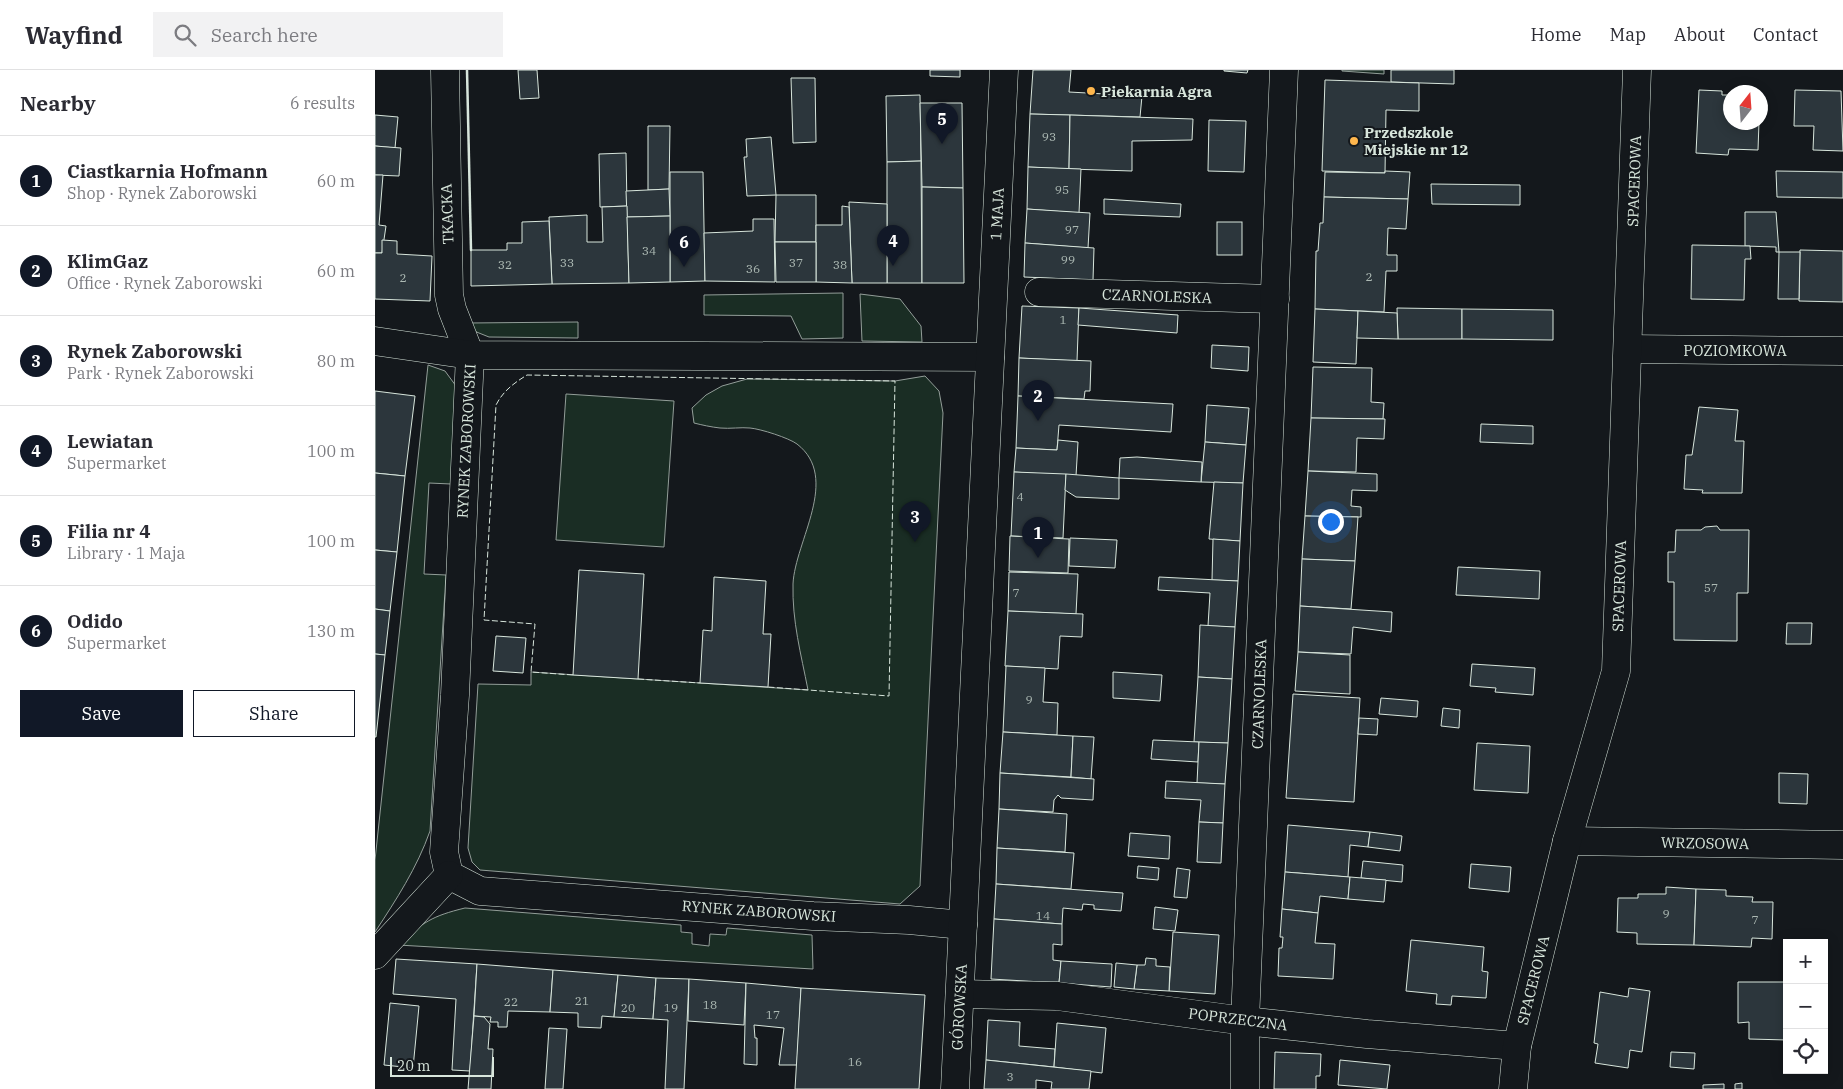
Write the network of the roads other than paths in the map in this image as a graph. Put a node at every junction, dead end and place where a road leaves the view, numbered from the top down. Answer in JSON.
{"nodes":[{"id":1,"x":445,"y":70,"type":"edge"},
{"id":2,"x":1004,"y":70,"type":"edge"},
{"id":3,"x":1284,"y":70,"type":"edge"},
{"id":4,"x":1637,"y":70,"type":"edge"},
{"id":5,"x":1039,"y":292,"type":"dead end"},
{"id":6,"x":1275,"y":299,"type":"junction"},
{"id":7,"x":375,"y":341,"type":"edge"},
{"id":8,"x":1628,"y":349,"type":"junction"},
{"id":9,"x":1843,"y":351,"type":"edge"},
{"id":10,"x":469,"y":355,"type":"junction"},
{"id":11,"x":989,"y":357,"type":"junction"},
{"id":12,"x":1567,"y":841,"type":"junction"},
{"id":13,"x":1843,"y":845,"type":"edge"},
{"id":14,"x":449,"y":874,"type":"junction"},
{"id":15,"x":963,"y":925,"type":"junction"},
{"id":16,"x":375,"y":955,"type":"edge"},
{"id":17,"x":960,"y":994,"type":"junction"},
{"id":18,"x":1245,"y":1021,"type":"junction"},
{"id":19,"x":1517,"y":1046,"type":"junction"},
{"id":20,"x":955,"y":1089,"type":"edge"},
{"id":21,"x":1245,"y":1089,"type":"edge"},
{"id":22,"x":1513,"y":1089,"type":"edge"}],
"edges":[{"from":1,"to":10,"type":"street","name":"TKACKA"},
{"from":2,"to":11,"type":"street","name":"1 MAJA"},
{"from":3,"to":6,"type":"street","name":"CZARNOLESKA"},
{"from":4,"to":8,"type":"street","name":"SPACEROWA"},
{"from":5,"to":6,"type":"street","name":"CZARNOLESKA"},
{"from":6,"to":18,"type":"street","name":"CZARNOLESKA"},
{"from":7,"to":10,"type":"street"},
{"from":8,"to":9,"type":"street","name":"POZIOMKOWA"},
{"from":8,"to":12,"type":"street","name":"SPACEROWA"},
{"from":10,"to":11,"type":"street","name":"RYNEK ZABOROWSKI"},
{"from":10,"to":14,"type":"street","name":"RYNEK ZABOROWSKI"},
{"from":11,"to":15,"type":"street"},
{"from":12,"to":13,"type":"street","name":"WRZOSOWA"},
{"from":12,"to":19,"type":"street","name":"SPACEROWA"},
{"from":14,"to":15,"type":"street","name":"RYNEK ZABOROWSKI"},
{"from":14,"to":16,"type":"street"},
{"from":15,"to":17,"type":"street","name":"GÓROWSKA"},
{"from":17,"to":18,"type":"street","name":"POPRZECZNA"},
{"from":17,"to":20,"type":"street","name":"GÓROWSKA"},
{"from":18,"to":19,"type":"street","name":"POPRZECZNA"},
{"from":18,"to":21,"type":"street","name":"CZARNOLESKA"},
{"from":19,"to":22,"type":"street","name":"SPACEROWA"}]}
